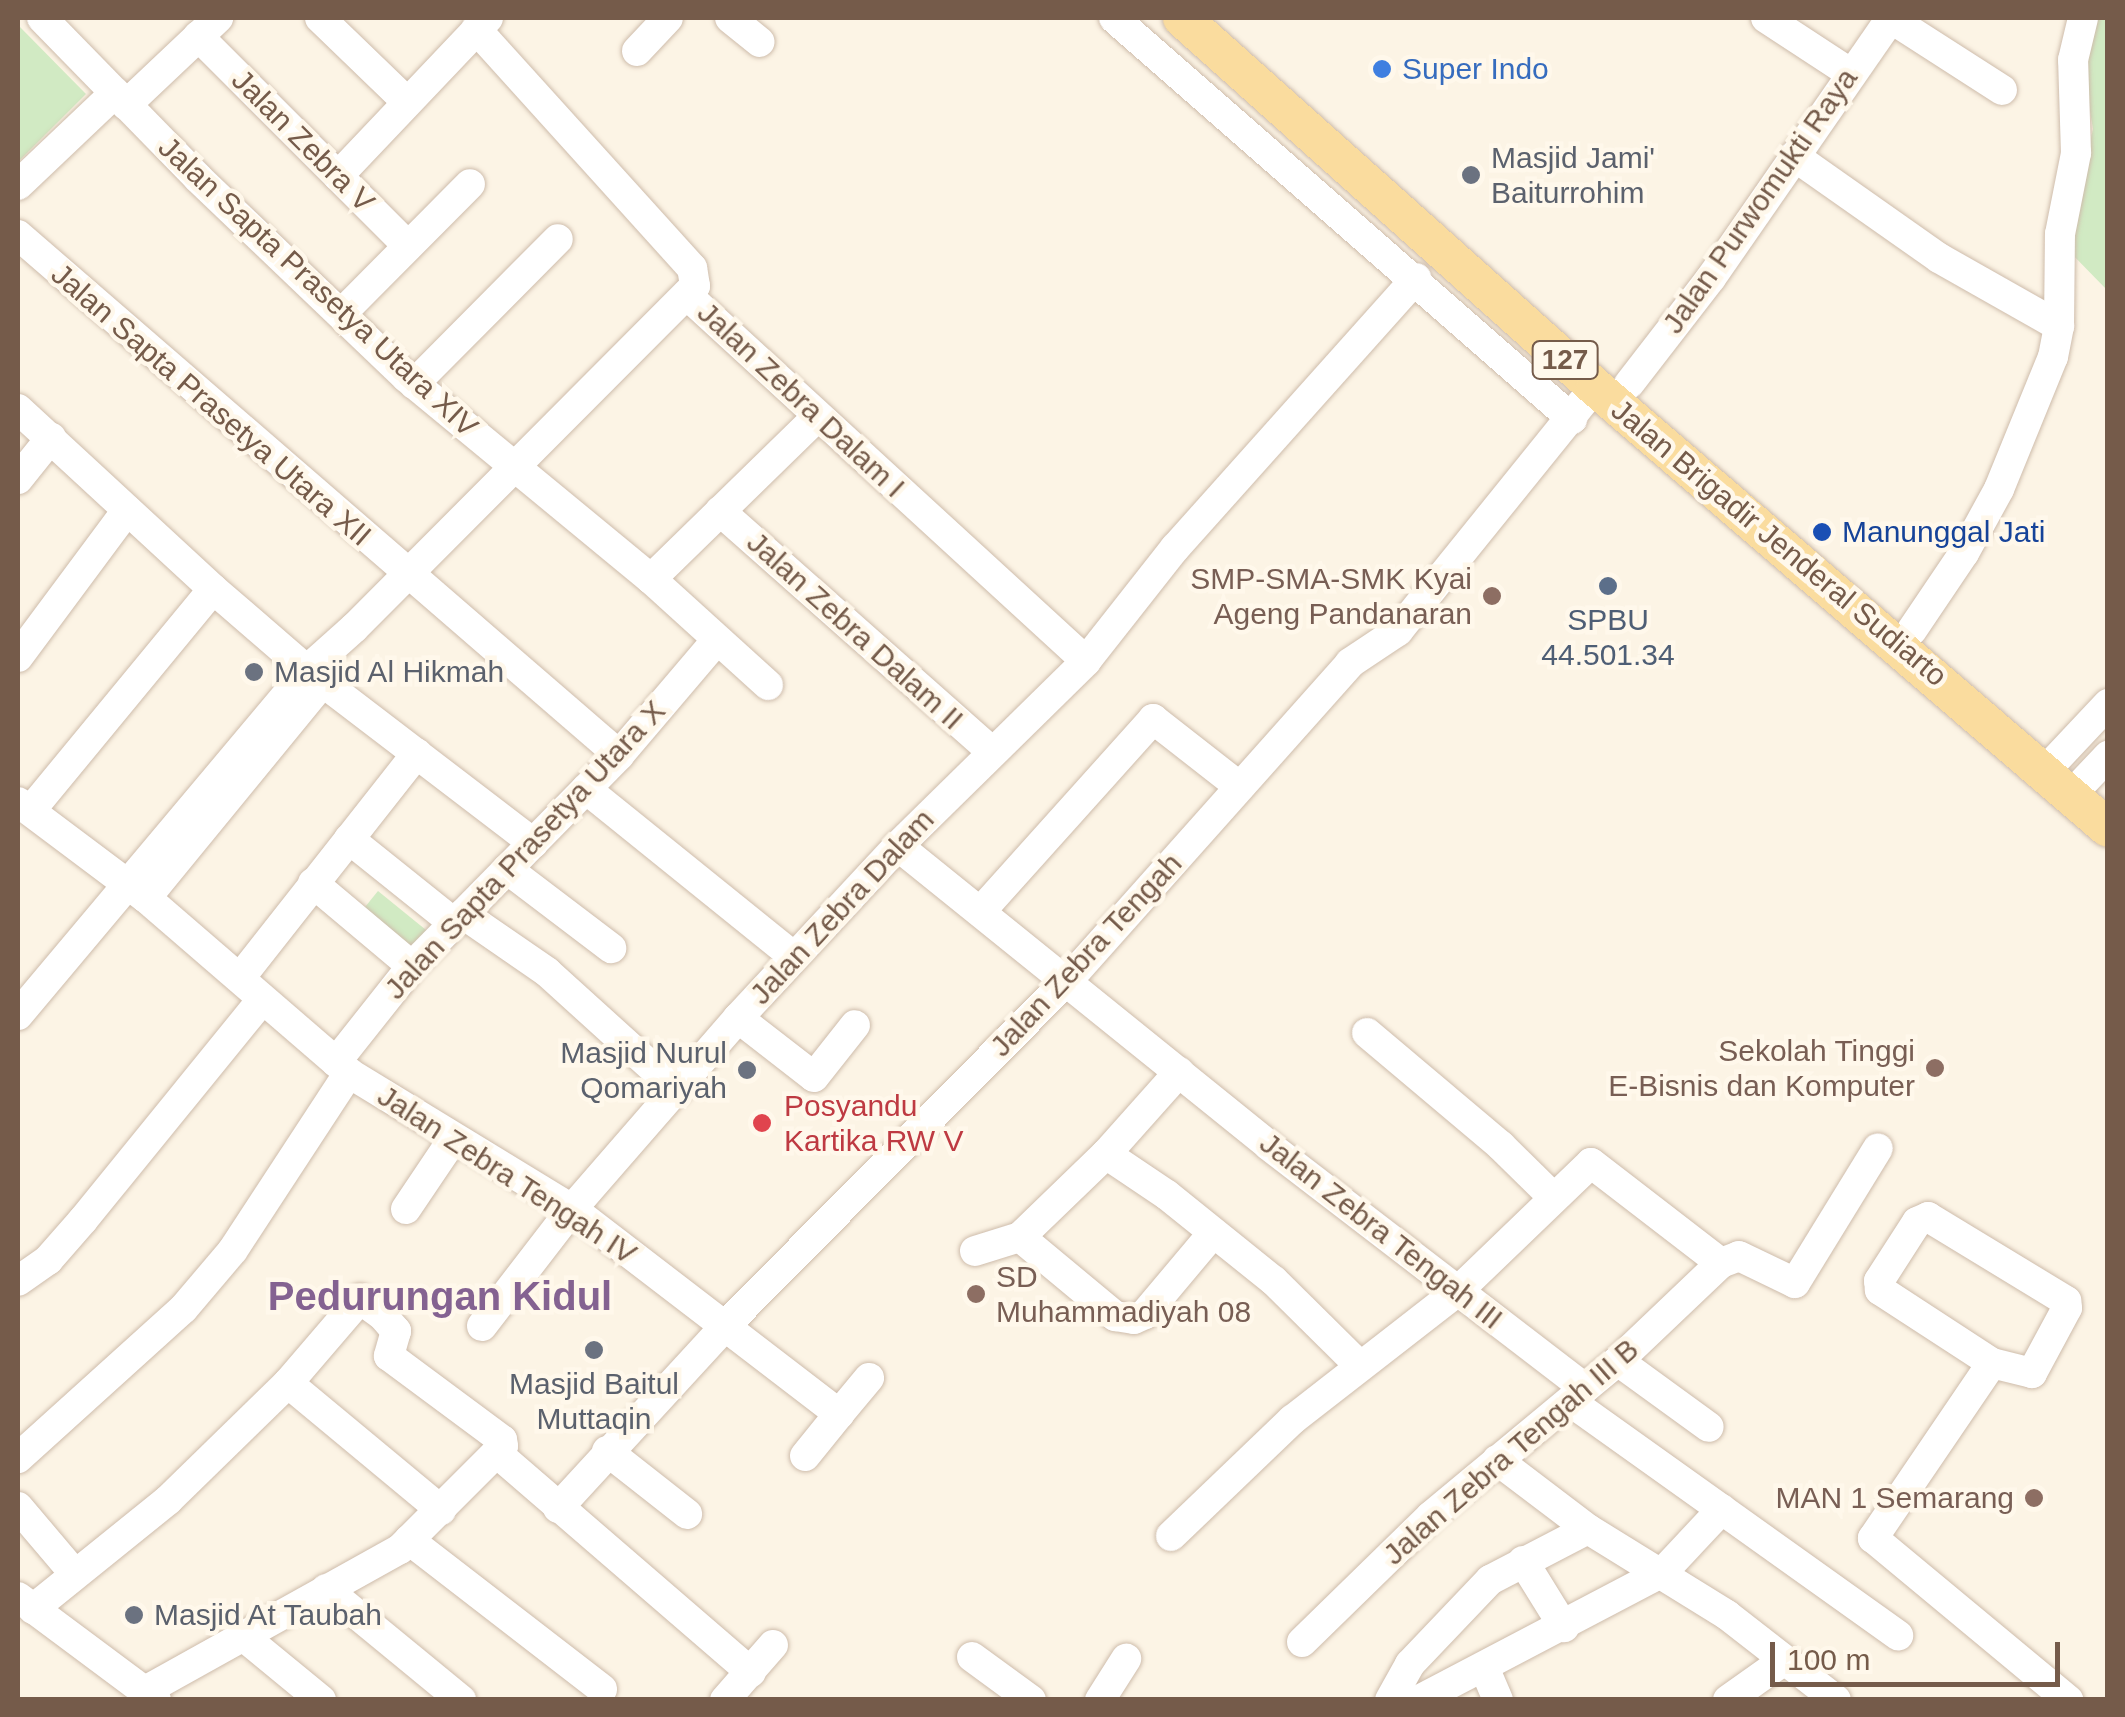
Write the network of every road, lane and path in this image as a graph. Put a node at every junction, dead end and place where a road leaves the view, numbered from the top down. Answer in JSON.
{"nodes":[{"id":1,"x":320,"y":18,"type":"edge"},
{"id":2,"x":668,"y":18,"type":"edge"},
{"id":3,"x":730,"y":18,"type":"edge"},
{"id":4,"x":1114,"y":18,"type":"edge"},
{"id":5,"x":1182,"y":18,"type":"edge"},
{"id":6,"x":1207,"y":18,"type":"edge"},
{"id":7,"x":1766,"y":18,"type":"edge"},
{"id":8,"x":1891,"y":18,"type":"edge"},
{"id":9,"x":2083,"y":18,"type":"edge"},
{"id":10,"x":49,"y":20,"type":"edge"},
{"id":11,"x":482,"y":24,"type":"edge"},
{"id":12,"x":208,"y":27,"type":"edge"},
{"id":13,"x":760,"y":42,"type":"dead end"},
{"id":14,"x":638,"y":51,"type":"dead end"},
{"id":15,"x":1850,"y":72,"type":"junction"},
{"id":16,"x":2002,"y":90,"type":"dead end"},
{"id":17,"x":120,"y":99,"type":"junction"},
{"id":18,"x":407,"y":102,"type":"junction"},
{"id":19,"x":1794,"y":156,"type":"junction"},
{"id":20,"x":338,"y":176,"type":"junction"},
{"id":21,"x":470,"y":184,"type":"dead end"},
{"id":22,"x":18,"y":185,"type":"edge"},
{"id":23,"x":18,"y":235,"type":"edge"},
{"id":24,"x":558,"y":239,"type":"dead end"},
{"id":25,"x":408,"y":246,"type":"junction"},
{"id":26,"x":1416,"y":278,"type":"junction"},
{"id":27,"x":688,"y":296,"type":"junction"},
{"id":28,"x":340,"y":314,"type":"junction"},
{"id":29,"x":2060,"y":326,"type":"junction"},
{"id":30,"x":414,"y":384,"type":"junction"},
{"id":31,"x":1612,"y":386,"type":"junction"},
{"id":32,"x":18,"y":409,"type":"edge"},
{"id":33,"x":818,"y":416,"type":"junction"},
{"id":34,"x":1572,"y":419,"type":"junction"},
{"id":35,"x":51,"y":438,"type":"junction"},
{"id":36,"x":512,"y":466,"type":"junction"},
{"id":37,"x":18,"y":479,"type":"edge"},
{"id":38,"x":127,"y":510,"type":"junction"},
{"id":39,"x":720,"y":511,"type":"junction"},
{"id":40,"x":406,"y":575,"type":"junction"},
{"id":41,"x":652,"y":579,"type":"junction"},
{"id":42,"x":213,"y":590,"type":"junction"},
{"id":43,"x":1912,"y":630,"type":"junction"},
{"id":44,"x":717,"y":640,"type":"junction"},
{"id":45,"x":18,"y":657,"type":"edge"},
{"id":46,"x":1086,"y":661,"type":"junction"},
{"id":47,"x":315,"y":676,"type":"junction"},
{"id":48,"x":768,"y":685,"type":"dead end"},
{"id":49,"x":2108,"y":704,"type":"edge"},
{"id":50,"x":990,"y":751,"type":"junction"},
{"id":51,"x":417,"y":753,"type":"junction"},
{"id":52,"x":619,"y":755,"type":"junction"},
{"id":53,"x":2079,"y":777,"type":"edge"},
{"id":54,"x":1240,"y":786,"type":"junction"},
{"id":55,"x":586,"y":789,"type":"junction"},
{"id":56,"x":24,"y":806,"type":"edge"},
{"id":57,"x":2108,"y":828,"type":"edge"},
{"id":58,"x":349,"y":840,"type":"junction"},
{"id":59,"x":533,"y":843,"type":"junction"},
{"id":60,"x":898,"y":846,"type":"junction"},
{"id":61,"x":506,"y":870,"type":"junction"},
{"id":62,"x":313,"y":883,"type":"junction"},
{"id":63,"x":136,"y":891,"type":"junction"},
{"id":64,"x":981,"y":911,"type":"junction"},
{"id":65,"x":458,"y":919,"type":"junction"},
{"id":66,"x":611,"y":948,"type":"dead end"},
{"id":67,"x":794,"y":957,"type":"junction"},
{"id":68,"x":412,"y":966,"type":"junction"},
{"id":69,"x":1068,"y":980,"type":"junction"},
{"id":70,"x":251,"y":989,"type":"junction"},
{"id":71,"x":18,"y":1015,"type":"edge"},
{"id":72,"x":738,"y":1018,"type":"junction"},
{"id":73,"x":856,"y":1025,"type":"dead end"},
{"id":74,"x":1368,"y":1032,"type":"dead end"},
{"id":75,"x":342,"y":1067,"type":"junction"},
{"id":76,"x":1178,"y":1072,"type":"junction"},
{"id":77,"x":677,"y":1090,"type":"junction"},
{"id":78,"x":453,"y":1139,"type":"junction"},
{"id":79,"x":1878,"y":1148,"type":"dead end"},
{"id":80,"x":1106,"y":1154,"type":"junction"},
{"id":81,"x":1554,"y":1198,"type":"junction"},
{"id":82,"x":406,"y":1209,"type":"dead end"},
{"id":83,"x":572,"y":1209,"type":"junction"},
{"id":84,"x":1213,"y":1233,"type":"junction"},
{"id":85,"x":1020,"y":1237,"type":"junction"},
{"id":86,"x":975,"y":1251,"type":"dead end"},
{"id":87,"x":1721,"y":1263,"type":"junction"},
{"id":88,"x":18,"y":1281,"type":"edge"},
{"id":89,"x":1459,"y":1290,"type":"junction"},
{"id":90,"x":726,"y":1325,"type":"junction"},
{"id":91,"x":482,"y":1326,"type":"dead end"},
{"id":92,"x":1618,"y":1362,"type":"junction"},
{"id":93,"x":1992,"y":1363,"type":"junction"},
{"id":94,"x":1359,"y":1365,"type":"junction"},
{"id":95,"x":869,"y":1378,"type":"dead end"},
{"id":96,"x":288,"y":1383,"type":"junction"},
{"id":97,"x":1578,"y":1395,"type":"junction"},
{"id":98,"x":839,"y":1414,"type":"junction"},
{"id":99,"x":1709,"y":1427,"type":"dead end"},
{"id":100,"x":607,"y":1451,"type":"junction"},
{"id":101,"x":498,"y":1454,"type":"junction"},
{"id":102,"x":805,"y":1456,"type":"dead end"},
{"id":103,"x":18,"y":1458,"type":"edge"},
{"id":104,"x":1498,"y":1460,"type":"junction"},
{"id":105,"x":18,"y":1507,"type":"edge"},
{"id":106,"x":558,"y":1508,"type":"junction"},
{"id":107,"x":1722,"y":1508,"type":"junction"},
{"id":108,"x":441,"y":1510,"type":"junction"},
{"id":109,"x":687,"y":1514,"type":"dead end"},
{"id":110,"x":1588,"y":1529,"type":"junction"},
{"id":111,"x":1172,"y":1536,"type":"dead end"},
{"id":112,"x":409,"y":1540,"type":"junction"},
{"id":113,"x":1523,"y":1561,"type":"junction"},
{"id":114,"x":74,"y":1572,"type":"junction"},
{"id":115,"x":1663,"y":1572,"type":"junction"},
{"id":116,"x":326,"y":1589,"type":"junction"},
{"id":117,"x":23,"y":1604,"type":"edge"},
{"id":118,"x":1564,"y":1627,"type":"junction"},
{"id":119,"x":1898,"y":1635,"type":"dead end"},
{"id":120,"x":242,"y":1636,"type":"junction"},
{"id":121,"x":1302,"y":1642,"type":"dead end"},
{"id":122,"x":774,"y":1644,"type":"dead end"},
{"id":123,"x":972,"y":1657,"type":"dead end"},
{"id":124,"x":1126,"y":1659,"type":"dead end"},
{"id":125,"x":1783,"y":1661,"type":"junction"},
{"id":126,"x":1484,"y":1667,"type":"junction"},
{"id":127,"x":751,"y":1672,"type":"junction"},
{"id":128,"x":602,"y":1689,"type":"dead end"},
{"id":129,"x":151,"y":1695,"type":"edge"},
{"id":130,"x":322,"y":1700,"type":"edge"},
{"id":131,"x":461,"y":1700,"type":"edge"},
{"id":132,"x":726,"y":1700,"type":"edge"},
{"id":133,"x":1031,"y":1700,"type":"edge"},
{"id":134,"x":1100,"y":1700,"type":"edge"},
{"id":135,"x":1390,"y":1700,"type":"edge"},
{"id":136,"x":1419,"y":1700,"type":"edge"},
{"id":137,"x":1498,"y":1700,"type":"edge"},
{"id":138,"x":1728,"y":1700,"type":"edge"},
{"id":139,"x":1836,"y":1700,"type":"edge"},
{"id":140,"x":2068,"y":1700,"type":"edge"}],
"edges":[{"from":1,"to":18,"type":"street"},
{"from":2,"to":14,"type":"street"},
{"from":3,"to":13,"type":"street"},
{"from":4,"to":26,"type":"street"},
{"from":5,"to":31,"type":"main road","name":"Jalan Brigadir Jenderal Sudiarto","number":"127"},
{"from":6,"to":31,"type":"main road","name":"Jalan Brigadir Jenderal Sudiarto","number":"127"},
{"from":7,"to":15,"type":"street"},
{"from":8,"to":15,"type":"street","name":"Jalan Purwomukti Raya"},
{"from":8,"to":16,"type":"street"},
{"from":9,"to":29,"type":"street"},
{"from":10,"to":17,"type":"street","name":"Jalan Sapta Prasetya Utara XIV"},
{"from":11,"to":18,"type":"street"},
{"from":11,"to":27,"type":"street","name":"Jalan Zebra Dalam I"},
{"from":12,"to":17,"type":"street"},
{"from":12,"to":20,"type":"street","name":"Jalan Zebra V"},
{"from":15,"to":19,"type":"street","name":"Jalan Purwomukti Raya"},
{"from":17,"to":22,"type":"street"},
{"from":17,"to":28,"type":"street","name":"Jalan Sapta Prasetya Utara XIV"},
{"from":18,"to":20,"type":"street"},
{"from":19,"to":29,"type":"street"},
{"from":19,"to":31,"type":"street","name":"Jalan Purwomukti Raya"},
{"from":20,"to":25,"type":"street","name":"Jalan Zebra V"},
{"from":21,"to":25,"type":"street"},
{"from":23,"to":40,"type":"street","name":"Jalan Sapta Prasetya Utara XII"},
{"from":24,"to":30,"type":"street"},
{"from":25,"to":28,"type":"street"},
{"from":26,"to":34,"type":"street"},
{"from":26,"to":46,"type":"street","name":"Jalan Zebra Dalam"},
{"from":27,"to":33,"type":"street","name":"Jalan Zebra Dalam I"},
{"from":27,"to":36,"type":"street"},
{"from":28,"to":30,"type":"street","name":"Jalan Sapta Prasetya Utara XIV"},
{"from":29,"to":43,"type":"street"},
{"from":30,"to":36,"type":"street","name":"Jalan Sapta Prasetya Utara XIV"},
{"from":31,"to":34,"type":"street","name":"Jalan Zebra Tengah"},
{"from":31,"to":43,"type":"main road","name":"Jalan Brigadir Jenderal Sudiarto","number":"127"},
{"from":31,"to":53,"type":"main road","name":"Jalan Brigadir Jenderal Sudiarto","number":"127"},
{"from":32,"to":35,"type":"street"},
{"from":33,"to":39,"type":"street"},
{"from":33,"to":46,"type":"street","name":"Jalan Zebra Dalam I"},
{"from":34,"to":54,"type":"street","name":"Jalan Zebra Tengah"},
{"from":35,"to":37,"type":"street"},
{"from":35,"to":38,"type":"street"},
{"from":36,"to":40,"type":"street"},
{"from":36,"to":41,"type":"street","name":"Jalan Sapta Prasetya Utara XIV"},
{"from":38,"to":42,"type":"street"},
{"from":38,"to":45,"type":"street"},
{"from":39,"to":41,"type":"street"},
{"from":39,"to":50,"type":"street","name":"Jalan Zebra Dalam II"},
{"from":40,"to":47,"type":"street"},
{"from":40,"to":52,"type":"street","name":"Jalan Sapta Prasetya Utara XII"},
{"from":41,"to":44,"type":"street","name":"Jalan Sapta Prasetya Utara XIV"},
{"from":42,"to":47,"type":"street"},
{"from":42,"to":56,"type":"street"},
{"from":43,"to":53,"type":"main road","name":"Jalan Brigadir Jenderal Sudiarto","number":"127"},
{"from":44,"to":48,"type":"street","name":"Jalan Sapta Prasetya Utara XIV"},
{"from":44,"to":52,"type":"street","name":"Jalan Sapta Prasetya Utara X"},
{"from":46,"to":50,"type":"street","name":"Jalan Zebra Dalam"},
{"from":47,"to":51,"type":"street"},
{"from":47,"to":63,"type":"street"},
{"from":49,"to":53,"type":"street"},
{"from":50,"to":60,"type":"street","name":"Jalan Zebra Dalam"},
{"from":51,"to":58,"type":"street"},
{"from":51,"to":59,"type":"street"},
{"from":52,"to":55,"type":"street","name":"Jalan Sapta Prasetya Utara X"},
{"from":53,"to":57,"type":"main road","name":"Jalan Brigadir Jenderal Sudiarto","number":"127"},
{"from":54,"to":64,"type":"street"},
{"from":54,"to":69,"type":"street","name":"Jalan Zebra Tengah"},
{"from":55,"to":59,"type":"street","name":"Jalan Sapta Prasetya Utara X"},
{"from":55,"to":67,"type":"street"},
{"from":56,"to":63,"type":"street","name":"Jalan Zebra Tengah IV"},
{"from":58,"to":62,"type":"street"},
{"from":58,"to":65,"type":"street"},
{"from":59,"to":61,"type":"street","name":"Jalan Sapta Prasetya Utara X"},
{"from":60,"to":64,"type":"street","name":"Jalan Zebra Tengah III"},
{"from":60,"to":67,"type":"street","name":"Jalan Zebra Dalam"},
{"from":61,"to":65,"type":"street","name":"Jalan Sapta Prasetya Utara X"},
{"from":61,"to":66,"type":"street"},
{"from":62,"to":68,"type":"street"},
{"from":62,"to":70,"type":"street"},
{"from":63,"to":70,"type":"street","name":"Jalan Zebra Tengah IV"},
{"from":63,"to":71,"type":"street"},
{"from":64,"to":69,"type":"street","name":"Jalan Zebra Tengah III"},
{"from":65,"to":68,"type":"street","name":"Jalan Sapta Prasetya Utara X"},
{"from":65,"to":77,"type":"street"},
{"from":67,"to":72,"type":"street","name":"Jalan Zebra Dalam"},
{"from":68,"to":75,"type":"street","name":"Jalan Sapta Prasetya Utara X"},
{"from":69,"to":76,"type":"street","name":"Jalan Zebra Tengah III"},
{"from":69,"to":90,"type":"street","name":"Jalan Zebra Tengah"},
{"from":70,"to":75,"type":"street","name":"Jalan Zebra Tengah IV"},
{"from":70,"to":88,"type":"street"},
{"from":72,"to":73,"type":"street"},
{"from":72,"to":77,"type":"street","name":"Jalan Zebra Dalam"},
{"from":74,"to":81,"type":"street"},
{"from":75,"to":78,"type":"street","name":"Jalan Zebra Tengah IV"},
{"from":75,"to":103,"type":"street","name":"Jalan Sapta Prasetya Utara X"},
{"from":76,"to":80,"type":"street"},
{"from":76,"to":89,"type":"street","name":"Jalan Zebra Tengah III"},
{"from":77,"to":83,"type":"street","name":"Jalan Zebra Dalam"},
{"from":78,"to":82,"type":"street"},
{"from":78,"to":83,"type":"street","name":"Jalan Zebra Tengah IV"},
{"from":79,"to":87,"type":"street"},
{"from":80,"to":84,"type":"street"},
{"from":80,"to":85,"type":"street"},
{"from":81,"to":87,"type":"street"},
{"from":81,"to":89,"type":"street"},
{"from":83,"to":90,"type":"street","name":"Jalan Zebra Tengah IV"},
{"from":83,"to":91,"type":"street","name":"Jalan Zebra Dalam"},
{"from":84,"to":85,"type":"street"},
{"from":84,"to":94,"type":"street"},
{"from":85,"to":86,"type":"street"},
{"from":87,"to":92,"type":"street","name":"Jalan Zebra Tengah III B"},
{"from":89,"to":94,"type":"street"},
{"from":89,"to":97,"type":"street","name":"Jalan Zebra Tengah III"},
{"from":90,"to":98,"type":"street","name":"Jalan Zebra Tengah IV"},
{"from":90,"to":100,"type":"street","name":"Jalan Zebra Tengah"},
{"from":92,"to":97,"type":"street","name":"Jalan Zebra Tengah III B"},
{"from":92,"to":99,"type":"street"},
{"from":93,"to":93,"type":"street"},
{"from":93,"to":140,"type":"street"},
{"from":94,"to":111,"type":"street"},
{"from":95,"to":98,"type":"street"},
{"from":96,"to":101,"type":"street"},
{"from":96,"to":108,"type":"street"},
{"from":96,"to":114,"type":"street"},
{"from":97,"to":104,"type":"street","name":"Jalan Zebra Tengah III B"},
{"from":97,"to":107,"type":"street","name":"Jalan Zebra Tengah III"},
{"from":98,"to":102,"type":"street"},
{"from":100,"to":106,"type":"street","name":"Jalan Zebra Tengah"},
{"from":100,"to":109,"type":"street"},
{"from":101,"to":106,"type":"street"},
{"from":101,"to":108,"type":"street"},
{"from":104,"to":110,"type":"street"},
{"from":104,"to":121,"type":"street","name":"Jalan Zebra Tengah III B"},
{"from":105,"to":114,"type":"street"},
{"from":106,"to":127,"type":"street"},
{"from":107,"to":115,"type":"street"},
{"from":107,"to":119,"type":"street","name":"Jalan Zebra Tengah III"},
{"from":108,"to":112,"type":"street"},
{"from":110,"to":113,"type":"street"},
{"from":110,"to":115,"type":"street"},
{"from":112,"to":116,"type":"street"},
{"from":112,"to":128,"type":"street"},
{"from":113,"to":118,"type":"street"},
{"from":113,"to":135,"type":"street"},
{"from":114,"to":117,"type":"street"},
{"from":115,"to":118,"type":"street"},
{"from":115,"to":125,"type":"street"},
{"from":116,"to":120,"type":"street"},
{"from":116,"to":131,"type":"street"},
{"from":117,"to":129,"type":"street"},
{"from":118,"to":126,"type":"street"},
{"from":120,"to":129,"type":"street"},
{"from":120,"to":130,"type":"street"},
{"from":122,"to":127,"type":"street"},
{"from":123,"to":133,"type":"street"},
{"from":124,"to":134,"type":"street"},
{"from":125,"to":138,"type":"street"},
{"from":125,"to":139,"type":"street"},
{"from":126,"to":136,"type":"street"},
{"from":126,"to":137,"type":"street"},
{"from":127,"to":132,"type":"street"}]}
